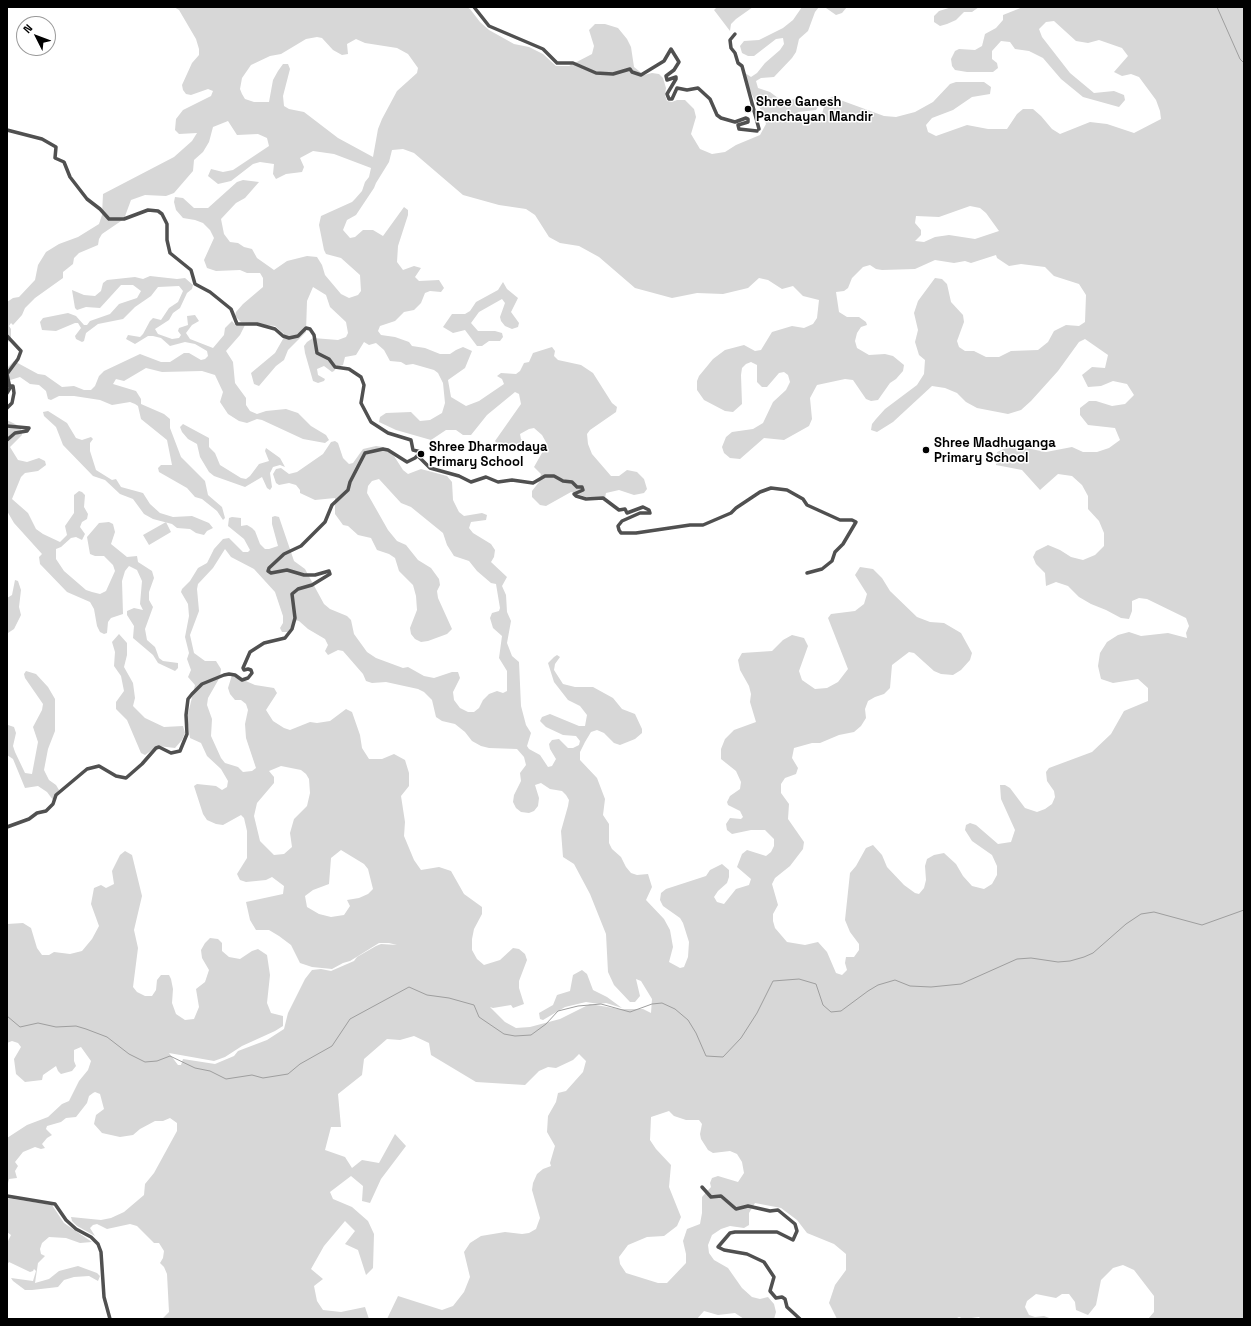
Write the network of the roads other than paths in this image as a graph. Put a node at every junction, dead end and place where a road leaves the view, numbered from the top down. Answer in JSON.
{"nodes":[{"id":1,"x":474,"y":7,"type":"edge"},
{"id":2,"x":736,"y":34,"type":"dead end"},
{"id":3,"x":7,"y":130,"type":"edge"},
{"id":4,"x":7,"y":336,"type":"edge"},
{"id":5,"x":10,"y":386,"type":"junction"},
{"id":6,"x":7,"y":393,"type":"edge"},
{"id":7,"x":7,"y":408,"type":"edge"},
{"id":8,"x":7,"y":426,"type":"edge"},
{"id":9,"x":7,"y":440,"type":"edge"},
{"id":10,"x":418,"y":456,"type":"junction"},
{"id":11,"x":807,"y":573,"type":"dead end"},
{"id":12,"x":7,"y":827,"type":"edge"},
{"id":13,"x":702,"y":1187,"type":"dead end"},
{"id":14,"x":7,"y":1196,"type":"edge"},
{"id":15,"x":110,"y":1319,"type":"edge"},
{"id":16,"x":800,"y":1319,"type":"edge"}],
"edges":[{"from":1,"to":2,"type":"street"},
{"from":3,"to":10,"type":"street"},
{"from":4,"to":5,"type":"street"},
{"from":5,"to":6,"type":"street"},
{"from":5,"to":7,"type":"street"},
{"from":8,"to":9,"type":"street"},
{"from":10,"to":11,"type":"street"},
{"from":10,"to":12,"type":"street"},
{"from":13,"to":16,"type":"street"},
{"from":14,"to":15,"type":"street"}]}
